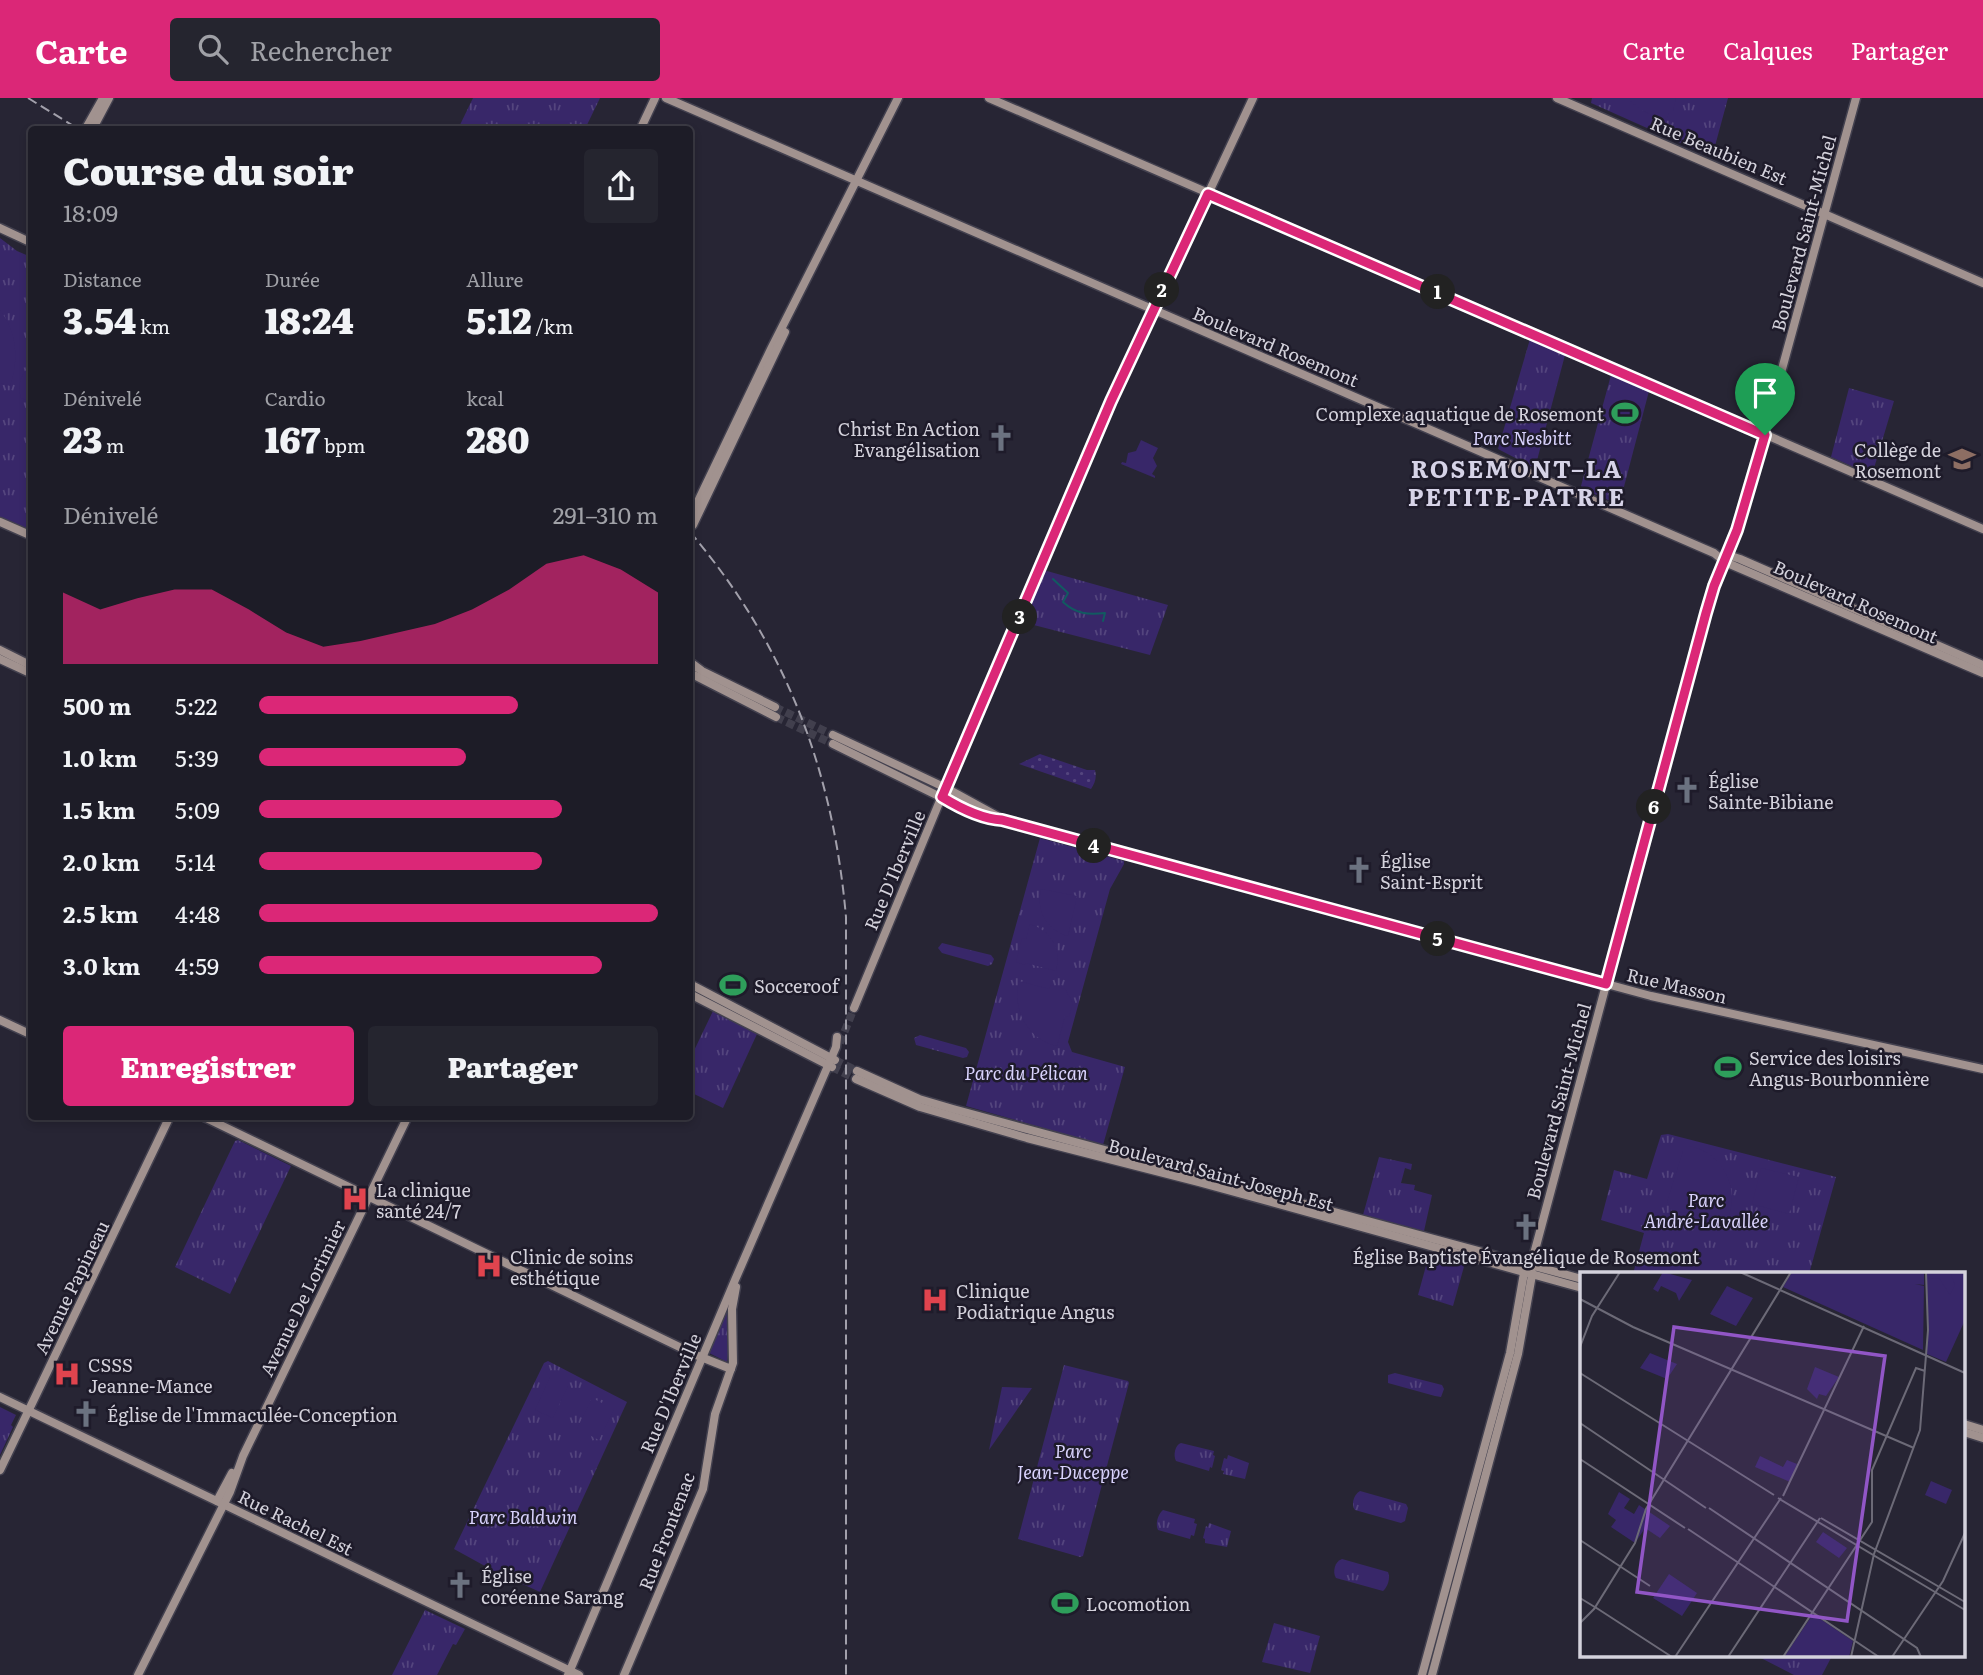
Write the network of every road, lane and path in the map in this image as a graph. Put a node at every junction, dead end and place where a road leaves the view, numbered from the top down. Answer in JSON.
{"nodes":[{"id":1,"x":103,"y":98,"type":"edge"},
{"id":2,"x":109,"y":98,"type":"edge"},
{"id":3,"x":655,"y":98,"type":"edge"},
{"id":4,"x":667,"y":98,"type":"edge"},
{"id":5,"x":898,"y":98,"type":"edge"},
{"id":6,"x":989,"y":98,"type":"edge"},
{"id":7,"x":1253,"y":98,"type":"edge"},
{"id":8,"x":1557,"y":98,"type":"edge"},
{"id":9,"x":1856,"y":98,"type":"edge"},
{"id":10,"x":87,"y":126,"type":"edge"},
{"id":11,"x":94,"y":126,"type":"edge"},
{"id":12,"x":642,"y":126,"type":"edge"},
{"id":13,"x":857,"y":181,"type":"junction"},
{"id":14,"x":1208,"y":194,"type":"junction"},
{"id":15,"x":1825,"y":213,"type":"junction"},
{"id":16,"x":0,"y":228,"type":"edge"},
{"id":17,"x":28,"y":240,"type":"edge"},
{"id":18,"x":1983,"y":283,"type":"edge"},
{"id":19,"x":1152,"y":309,"type":"junction"},
{"id":20,"x":1765,"y":435,"type":"junction"},
{"id":21,"x":693,"y":518,"type":"edge"},
{"id":22,"x":0,"y":523,"type":"edge"},
{"id":23,"x":1983,"y":529,"type":"edge"},
{"id":24,"x":28,"y":534,"type":"edge"},
{"id":25,"x":1727,"y":558,"type":"junction"},
{"id":26,"x":0,"y":650,"type":"edge"},
{"id":27,"x":0,"y":659,"type":"edge"},
{"id":28,"x":28,"y":664,"type":"edge"},
{"id":29,"x":693,"y":664,"type":"edge"},
{"id":30,"x":1983,"y":665,"type":"edge"},
{"id":31,"x":28,"y":672,"type":"edge"},
{"id":32,"x":1983,"y":673,"type":"edge"},
{"id":33,"x":693,"y":675,"type":"edge"},
{"id":34,"x":775,"y":707,"type":"tunnel mouth"},
{"id":35,"x":775,"y":717,"type":"tunnel mouth"},
{"id":36,"x":946,"y":788,"type":"junction"},
{"id":37,"x":942,"y":797,"type":"junction"},
{"id":38,"x":1002,"y":820,"type":"junction"},
{"id":39,"x":1606,"y":984,"type":"junction"},
{"id":40,"x":693,"y":986,"type":"edge"},
{"id":41,"x":693,"y":994,"type":"edge"},
{"id":42,"x":854,"y":1005,"type":"tunnel mouth"},
{"id":43,"x":0,"y":1020,"type":"edge"},
{"id":44,"x":28,"y":1033,"type":"edge"},
{"id":45,"x":838,"y":1042,"type":"tunnel mouth"},
{"id":46,"x":832,"y":1062,"type":"junction"},
{"id":47,"x":1983,"y":1069,"type":"edge"},
{"id":48,"x":168,"y":1120,"type":"edge"},
{"id":49,"x":210,"y":1120,"type":"edge"},
{"id":50,"x":406,"y":1120,"type":"edge"},
{"id":51,"x":369,"y":1196,"type":"junction"},
{"id":52,"x":1531,"y":1265,"type":"junction"},
{"id":53,"x":740,"y":1270,"type":"junction"},
{"id":54,"x":1528,"y":1274,"type":"junction"},
{"id":55,"x":1580,"y":1278,"type":"edge"},
{"id":56,"x":1580,"y":1287,"type":"edge"},
{"id":57,"x":702,"y":1358,"type":"junction"},
{"id":58,"x":731,"y":1369,"type":"junction"},
{"id":59,"x":0,"y":1397,"type":"edge"},
{"id":60,"x":29,"y":1411,"type":"junction"},
{"id":61,"x":1966,"y":1425,"type":"edge"},
{"id":62,"x":1983,"y":1430,"type":"edge"},
{"id":63,"x":1966,"y":1433,"type":"edge"},
{"id":64,"x":1983,"y":1438,"type":"edge"},
{"id":65,"x":0,"y":1470,"type":"edge"},
{"id":66,"x":220,"y":1503,"type":"junction"},
{"id":67,"x":572,"y":1674,"type":"edge"},
{"id":68,"x":138,"y":1675,"type":"edge"},
{"id":69,"x":624,"y":1675,"type":"edge"},
{"id":70,"x":1422,"y":1675,"type":"edge"},
{"id":71,"x":1432,"y":1675,"type":"edge"}],
"edges":[{"from":1,"to":10,"type":"main road"},
{"from":2,"to":11,"type":"main road"},
{"from":3,"to":12,"type":"main road"},
{"from":4,"to":13,"type":"main road","name":"Boulevard Rosemont"},
{"from":5,"to":13,"type":"main road"},
{"from":6,"to":14,"type":"main road"},
{"from":7,"to":14,"type":"main road","name":"Rue D'Iberville"},
{"from":8,"to":15,"type":"main road","name":"Rue Beaubien Est"},
{"from":9,"to":15,"type":"main road","name":"Boulevard Saint-Michel"},
{"from":13,"to":19,"type":"main road","name":"Boulevard Rosemont"},
{"from":13,"to":21,"type":"main road"},
{"from":14,"to":19,"type":"main road","name":"Rue D'Iberville"},
{"from":14,"to":20,"type":"main road"},
{"from":15,"to":18,"type":"main road","name":"Rue Beaubien Est"},
{"from":15,"to":20,"type":"main road","name":"Boulevard Saint-Michel"},
{"from":16,"to":17,"type":"main road"},
{"from":19,"to":25,"type":"main road","name":"Boulevard Rosemont"},
{"from":19,"to":36,"type":"main road","name":"Rue D'Iberville"},
{"from":20,"to":23,"type":"main road"},
{"from":20,"to":25,"type":"main road","name":"Boulevard Saint-Michel"},
{"from":22,"to":24,"type":"main road"},
{"from":25,"to":30,"type":"main road","name":"Boulevard Rosemont"},
{"from":25,"to":32,"type":"main road","name":"Boulevard Rosemont"},
{"from":25,"to":39,"type":"main road","name":"Boulevard Saint-Michel"},
{"from":26,"to":28,"type":"main road"},
{"from":27,"to":31,"type":"main road"},
{"from":29,"to":34,"type":"main road"},
{"from":33,"to":35,"type":"main road"},
{"from":36,"to":37,"type":"main road","name":"Rue D'Iberville"},
{"from":36,"to":37,"type":"main road","name":"Rue Masson"},
{"from":36,"to":38,"type":"main road","name":"Rue Masson"},
{"from":37,"to":38,"type":"main road","name":"Rue Masson"},
{"from":37,"to":42,"type":"main road","name":"Rue D'Iberville"},
{"from":38,"to":39,"type":"main road","name":"Rue Masson"},
{"from":39,"to":47,"type":"main road","name":"Rue Masson"},
{"from":39,"to":52,"type":"main road","name":"Boulevard Saint-Michel"},
{"from":40,"to":46,"type":"main road"},
{"from":41,"to":46,"type":"main road"},
{"from":43,"to":44,"type":"main road"},
{"from":45,"to":46,"type":"main road","name":"Rue D'Iberville"},
{"from":46,"to":53,"type":"main road","name":"Rue D'Iberville"},
{"from":48,"to":60,"type":"main road","name":"Avenue Papineau"},
{"from":49,"to":51,"type":"main road"},
{"from":50,"to":51,"type":"main road","name":"Avenue De Lorimier"},
{"from":51,"to":57,"type":"main road"},
{"from":51,"to":66,"type":"main road","name":"Avenue De Lorimier"},
{"from":52,"to":54,"type":"main road","name":"Boulevard Saint-Michel"},
{"from":52,"to":54,"type":"main road","name":"Boulevard Saint-Joseph Est"},
{"from":52,"to":55,"type":"main road","name":"Boulevard Saint-Joseph Est"},
{"from":53,"to":57,"type":"main road","name":"Rue D'Iberville"},
{"from":53,"to":58,"type":"main road","name":"Rue Frontenac"},
{"from":54,"to":56,"type":"main road","name":"Boulevard Saint-Joseph Est"},
{"from":54,"to":70,"type":"main road"},
{"from":54,"to":71,"type":"main road"},
{"from":57,"to":58,"type":"main road"},
{"from":57,"to":67,"type":"main road","name":"Rue D'Iberville"},
{"from":58,"to":69,"type":"main road","name":"Rue Frontenac"},
{"from":59,"to":60,"type":"main road","name":"Rue Rachel Est"},
{"from":60,"to":65,"type":"main road","name":"Avenue Papineau"},
{"from":60,"to":66,"type":"main road","name":"Rue Rachel Est"},
{"from":61,"to":62,"type":"main road"},
{"from":63,"to":64,"type":"main road"},
{"from":66,"to":67,"type":"main road","name":"Rue Rachel Est"},
{"from":66,"to":68,"type":"main road","name":"Avenue De Lorimier"}]}
